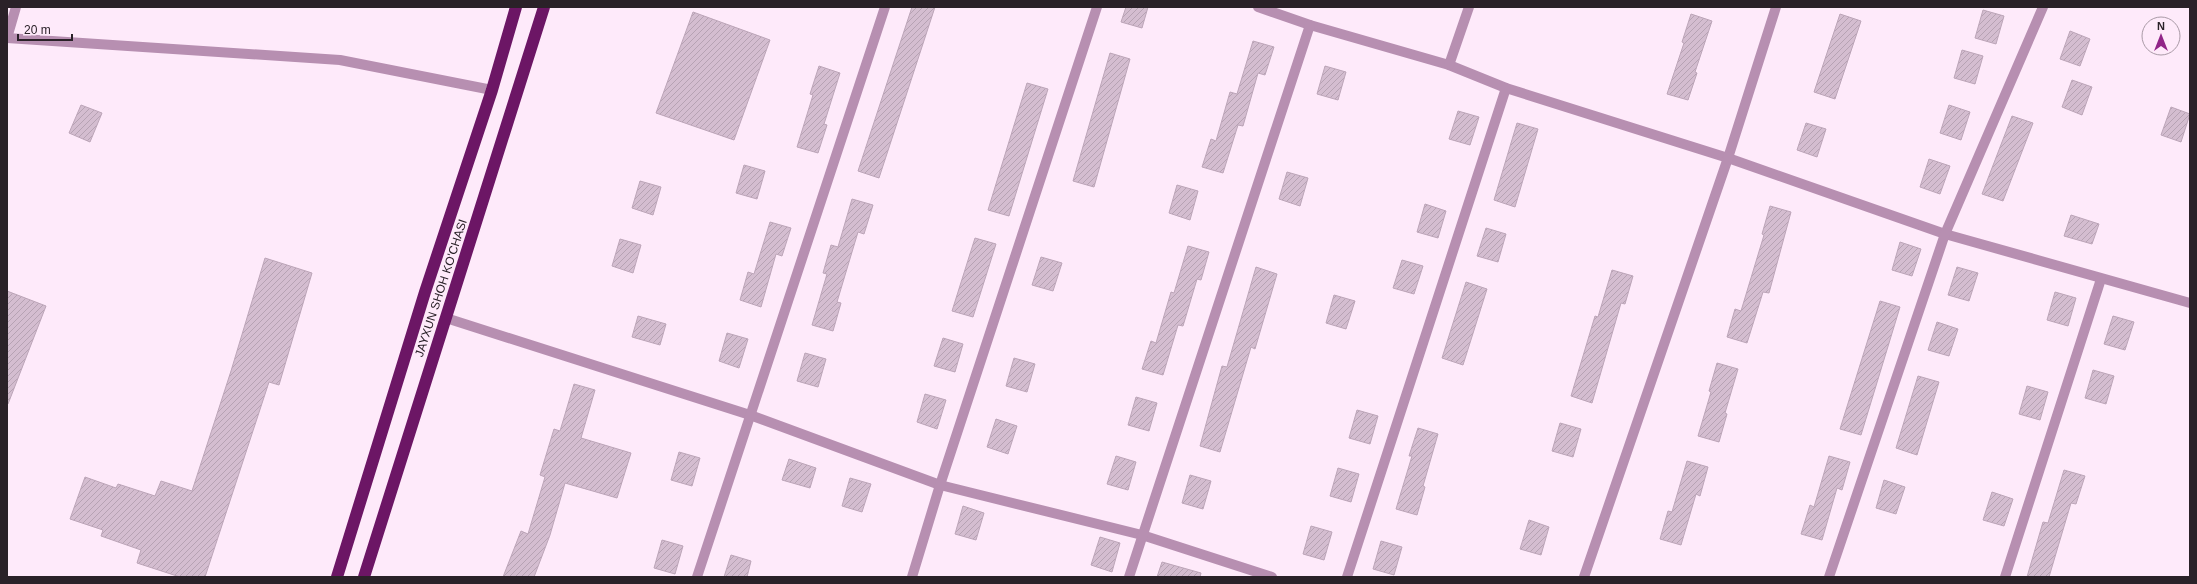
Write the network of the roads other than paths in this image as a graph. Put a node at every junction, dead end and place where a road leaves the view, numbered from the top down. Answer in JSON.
{"nodes":[{"id":1,"x":16,"y":7,"type":"edge"},
{"id":2,"x":516,"y":7,"type":"edge"},
{"id":3,"x":544,"y":7,"type":"edge"},
{"id":4,"x":885,"y":7,"type":"edge"},
{"id":5,"x":1097,"y":7,"type":"edge"},
{"id":6,"x":1258,"y":7,"type":"edge"},
{"id":7,"x":1469,"y":7,"type":"edge"},
{"id":8,"x":1776,"y":7,"type":"edge"},
{"id":9,"x":2043,"y":7,"type":"edge"},
{"id":10,"x":1310,"y":25,"type":"junction"},
{"id":11,"x":7,"y":38,"type":"edge"},
{"id":12,"x":1448,"y":66,"type":"junction"},
{"id":13,"x":1506,"y":88,"type":"junction"},
{"id":14,"x":492,"y":90,"type":"junction"},
{"id":15,"x":1728,"y":158,"type":"junction"},
{"id":16,"x":1945,"y":234,"type":"junction"},
{"id":17,"x":2102,"y":279,"type":"junction"},
{"id":18,"x":2190,"y":303,"type":"edge"},
{"id":19,"x":446,"y":318,"type":"junction"},
{"id":20,"x":750,"y":415,"type":"junction"},
{"id":21,"x":940,"y":484,"type":"junction"},
{"id":22,"x":1142,"y":535,"type":"junction"},
{"id":23,"x":336,"y":577,"type":"edge"},
{"id":24,"x":364,"y":577,"type":"edge"},
{"id":25,"x":697,"y":577,"type":"edge"},
{"id":26,"x":912,"y":577,"type":"edge"},
{"id":27,"x":1129,"y":577,"type":"edge"},
{"id":28,"x":1272,"y":577,"type":"edge"},
{"id":29,"x":1347,"y":577,"type":"edge"},
{"id":30,"x":1584,"y":577,"type":"edge"},
{"id":31,"x":1829,"y":577,"type":"edge"},
{"id":32,"x":2005,"y":577,"type":"edge"}],
"edges":[{"from":1,"to":11,"type":"street"},
{"from":2,"to":14,"type":"highway","name":"JAYXUN SHOH KO'CHASI"},
{"from":3,"to":19,"type":"highway","name":"JAYXUN SHOH KO'CHASI"},
{"from":4,"to":20,"type":"street"},
{"from":5,"to":21,"type":"street"},
{"from":6,"to":10,"type":"street"},
{"from":7,"to":12,"type":"street"},
{"from":8,"to":15,"type":"street"},
{"from":9,"to":16,"type":"street"},
{"from":10,"to":12,"type":"street"},
{"from":10,"to":22,"type":"street"},
{"from":11,"to":14,"type":"street"},
{"from":12,"to":13,"type":"street"},
{"from":13,"to":15,"type":"street"},
{"from":13,"to":29,"type":"street"},
{"from":14,"to":23,"type":"highway","name":"JAYXUN SHOH KO'CHASI"},
{"from":15,"to":16,"type":"street"},
{"from":15,"to":30,"type":"street"},
{"from":16,"to":17,"type":"street"},
{"from":16,"to":31,"type":"street"},
{"from":17,"to":18,"type":"street"},
{"from":17,"to":32,"type":"street"},
{"from":19,"to":20,"type":"street"},
{"from":19,"to":24,"type":"highway","name":"JAYXUN SHOH KO'CHASI"},
{"from":20,"to":21,"type":"street"},
{"from":20,"to":25,"type":"street"},
{"from":21,"to":22,"type":"street"},
{"from":21,"to":26,"type":"street"},
{"from":22,"to":27,"type":"street"},
{"from":22,"to":28,"type":"street"}]}
